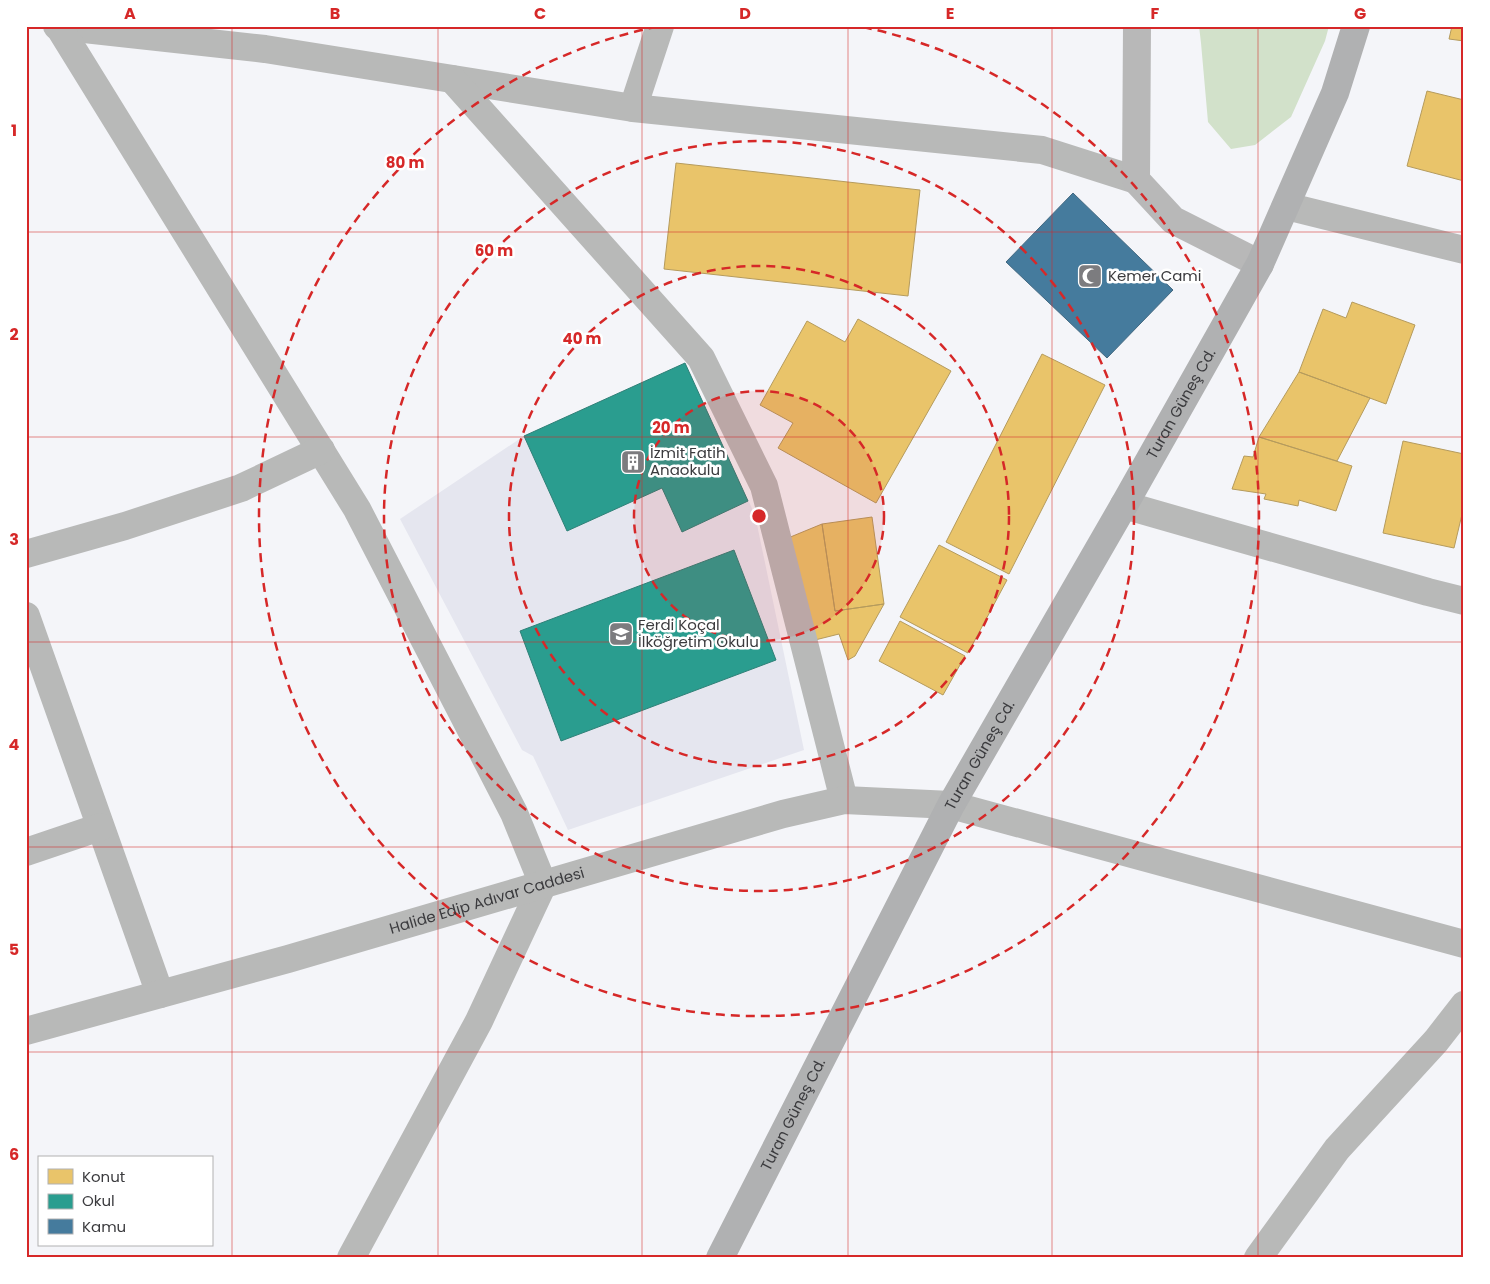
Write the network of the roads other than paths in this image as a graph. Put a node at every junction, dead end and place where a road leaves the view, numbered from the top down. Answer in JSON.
{"nodes":[{"id":1,"x":58,"y":26,"type":"edge"},
{"id":2,"x":660,"y":26,"type":"edge"},
{"id":3,"x":1137,"y":26,"type":"edge"},
{"id":4,"x":1356,"y":26,"type":"edge"},
{"id":5,"x":259,"y":38,"type":"edge"},
{"id":6,"x":452,"y":79,"type":"junction"},
{"id":7,"x":633,"y":108,"type":"junction"},
{"id":8,"x":1136,"y":180,"type":"junction"},
{"id":9,"x":1286,"y":206,"type":"junction"},
{"id":10,"x":1464,"y":250,"type":"edge"},
{"id":11,"x":1260,"y":264,"type":"junction"},
{"id":12,"x":322,"y":450,"type":"junction"},
{"id":13,"x":1124,"y":505,"type":"junction"},
{"id":14,"x":26,"y":554,"type":"edge"},
{"id":15,"x":1464,"y":600,"type":"edge"},
{"id":16,"x":26,"y":616,"type":"edge"},
{"id":17,"x":844,"y":800,"type":"junction"},
{"id":18,"x":951,"y":805,"type":"junction"},
{"id":19,"x":100,"y":827,"type":"junction"},
{"id":20,"x":26,"y":852,"type":"edge"},
{"id":21,"x":543,"y":884,"type":"junction"},
{"id":22,"x":1464,"y":944,"type":"edge"},
{"id":23,"x":160,"y":994,"type":"junction"},
{"id":24,"x":1464,"y":1005,"type":"edge"},
{"id":25,"x":26,"y":1031,"type":"edge"},
{"id":26,"x":352,"y":1258,"type":"edge"},
{"id":27,"x":720,"y":1258,"type":"edge"},
{"id":28,"x":1258,"y":1258,"type":"edge"}],
"edges":[{"from":1,"to":5,"type":"street"},
{"from":1,"to":12,"type":"street"},
{"from":2,"to":7,"type":"street"},
{"from":3,"to":8,"type":"main road"},
{"from":4,"to":9,"type":"main road","name":"Turan Güneş Cd."},
{"from":5,"to":6,"type":"street"},
{"from":6,"to":7,"type":"street"},
{"from":6,"to":17,"type":"street"},
{"from":7,"to":8,"type":"street"},
{"from":8,"to":11,"type":"main road"},
{"from":9,"to":10,"type":"street"},
{"from":9,"to":11,"type":"main road","name":"Turan Güneş Cd."},
{"from":11,"to":13,"type":"main road","name":"Turan Güneş Cd."},
{"from":12,"to":14,"type":"street"},
{"from":12,"to":21,"type":"street"},
{"from":13,"to":15,"type":"street"},
{"from":13,"to":18,"type":"main road","name":"Turan Güneş Cd."},
{"from":16,"to":19,"type":"street"},
{"from":17,"to":18,"type":"street","name":"Halide Edip Adıvar Caddesi"},
{"from":17,"to":21,"type":"street","name":"Halide Edip Adıvar Caddesi"},
{"from":18,"to":22,"type":"street","name":"Halide Edip Adıvar Caddesi"},
{"from":18,"to":27,"type":"main road","name":"Turan Güneş Cd."},
{"from":19,"to":20,"type":"street"},
{"from":19,"to":23,"type":"street"},
{"from":21,"to":23,"type":"street","name":"Halide Edip Adıvar Caddesi"},
{"from":21,"to":26,"type":"street"},
{"from":23,"to":25,"type":"street","name":"Halide Edip Adıvar Caddesi"},
{"from":24,"to":28,"type":"street"}]}
